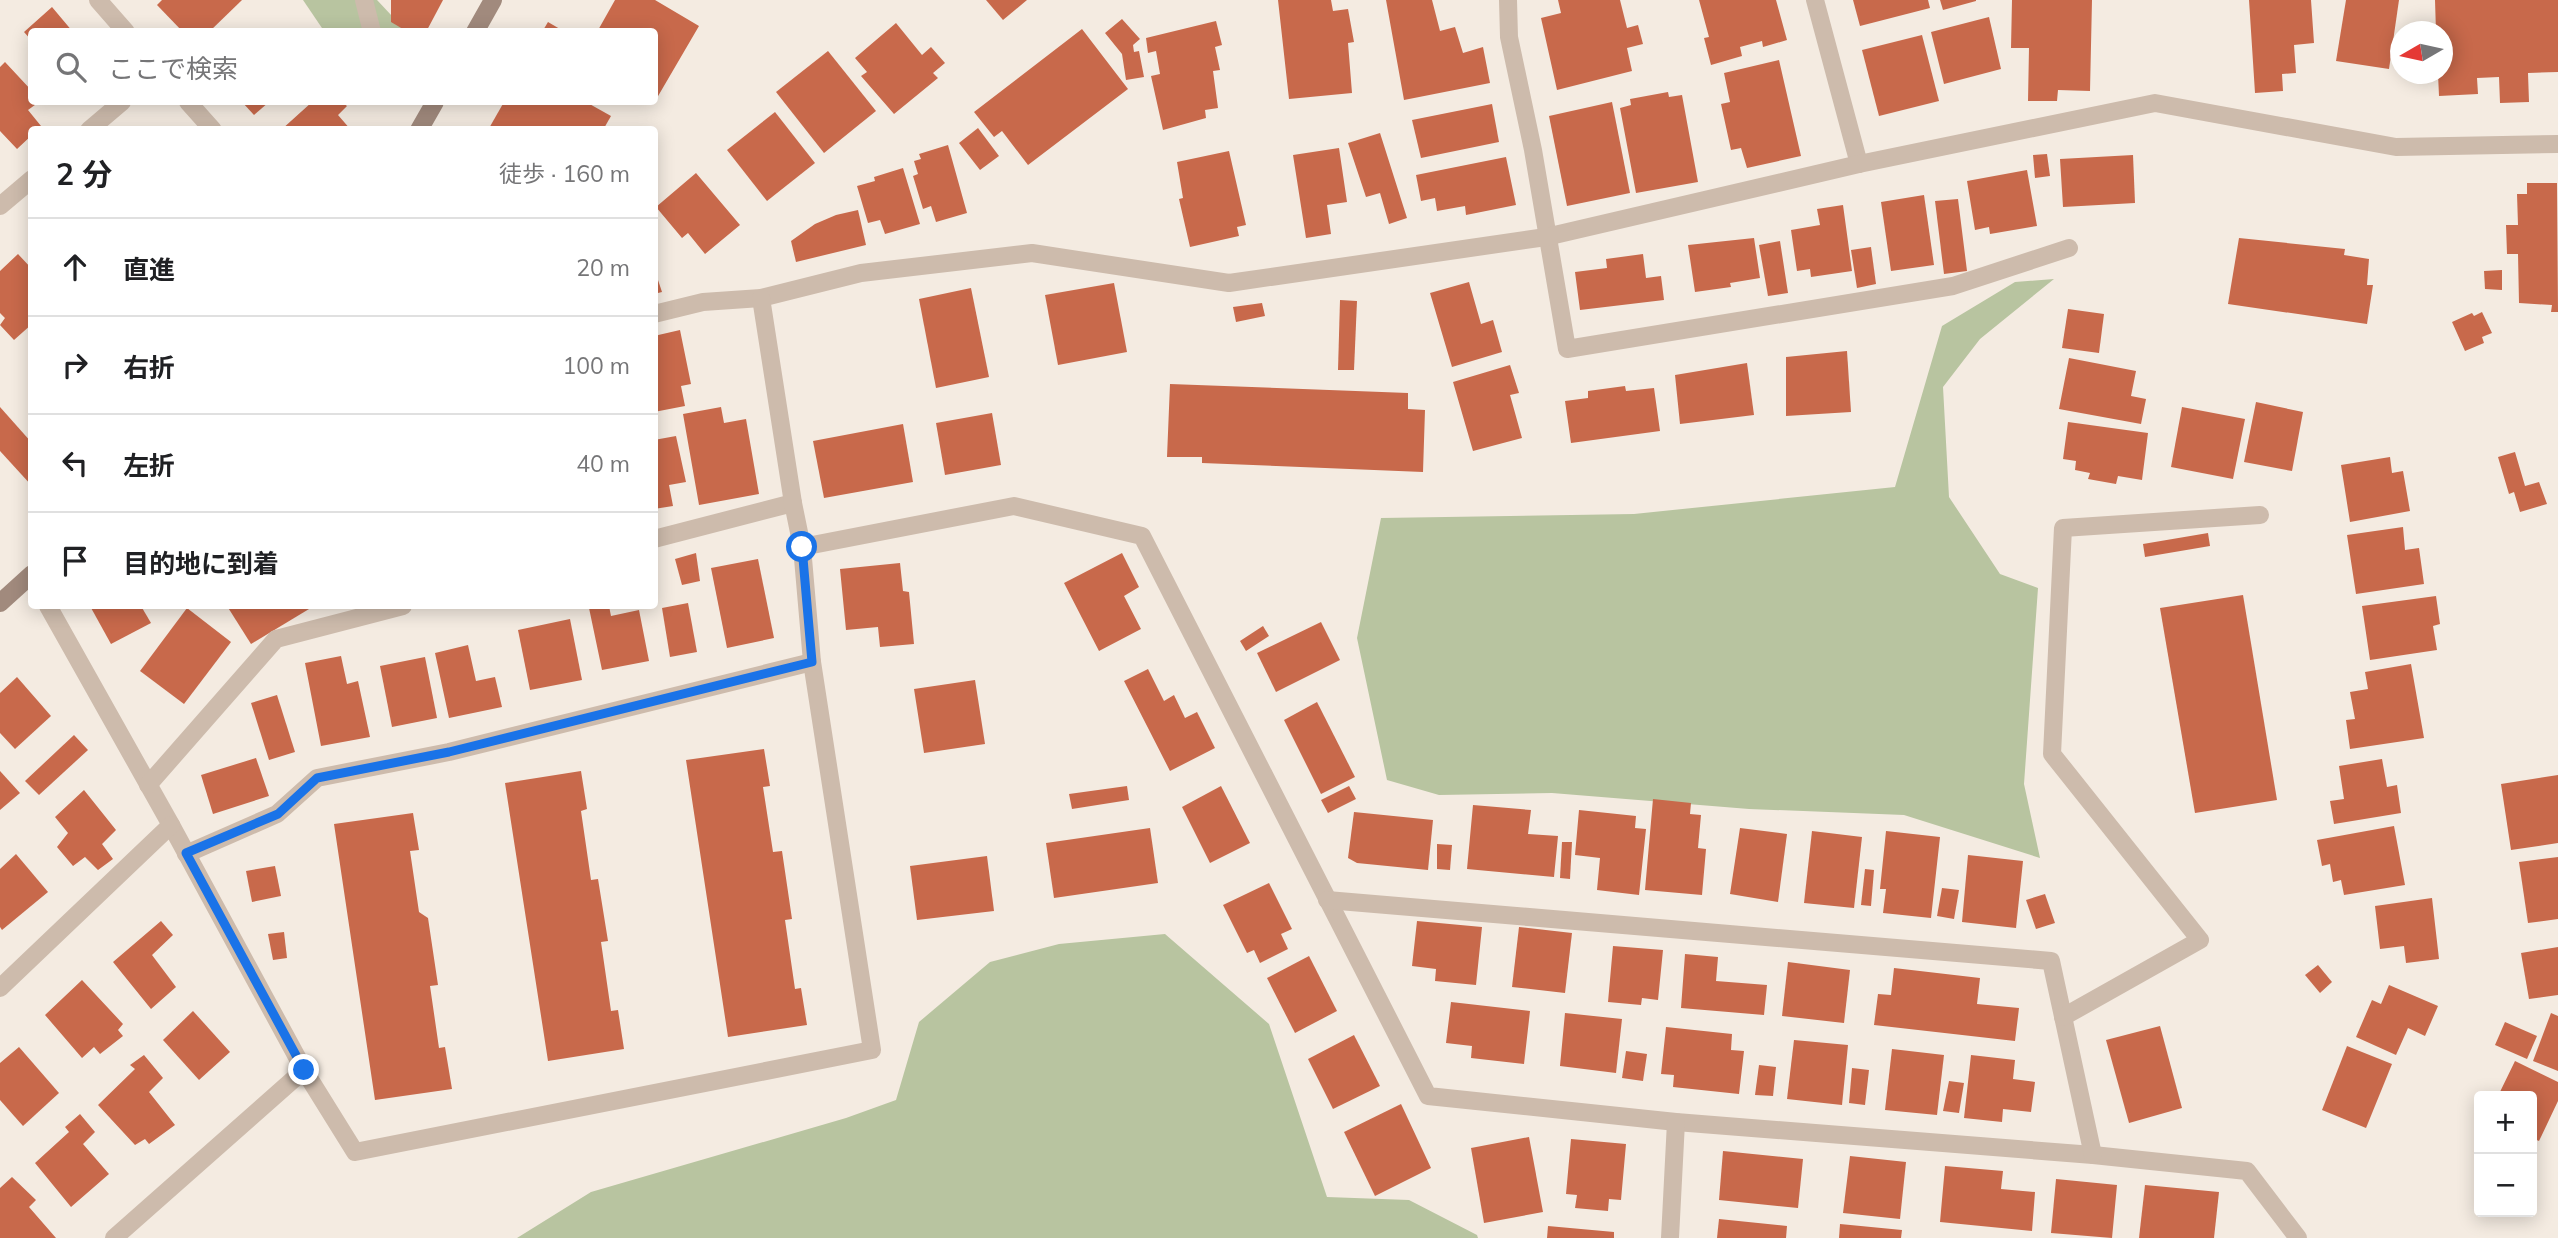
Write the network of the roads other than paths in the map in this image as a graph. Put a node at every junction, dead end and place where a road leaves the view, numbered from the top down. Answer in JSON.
{"nodes":[{"id":1,"x":98,"y":0,"type":"edge"},
{"id":2,"x":364,"y":0,"type":"edge"},
{"id":3,"x":493,"y":0,"type":"edge"},
{"id":4,"x":1508,"y":0,"type":"edge"},
{"id":5,"x":1815,"y":0,"type":"edge"},
{"id":6,"x":122,"y":28,"type":"edge"},
{"id":7,"x":371,"y":28,"type":"edge"},
{"id":8,"x":477,"y":28,"type":"edge"},
{"id":9,"x":118,"y":105,"type":"edge"},
{"id":10,"x":191,"y":105,"type":"edge"},
{"id":11,"x":433,"y":105,"type":"edge"},
{"id":12,"x":94,"y":126,"type":"edge"},
{"id":13,"x":209,"y":126,"type":"edge"},
{"id":14,"x":421,"y":126,"type":"edge"},
{"id":15,"x":2558,"y":144,"type":"edge"},
{"id":16,"x":1859,"y":164,"type":"junction"},
{"id":17,"x":28,"y":182,"type":"edge"},
{"id":18,"x":0,"y":206,"type":"edge"},
{"id":19,"x":1546,"y":237,"type":"junction"},
{"id":20,"x":2069,"y":247,"type":"dead end"},
{"id":21,"x":761,"y":298,"type":"junction"},
{"id":22,"x":658,"y":313,"type":"edge"},
{"id":23,"x":793,"y":503,"type":"junction"},
{"id":24,"x":2260,"y":515,"type":"dead end"},
{"id":25,"x":658,"y":539,"type":"edge"},
{"id":26,"x":802,"y":547,"type":"junction"},
{"id":27,"x":28,"y":578,"type":"edge"},
{"id":28,"x":0,"y":603,"type":"edge"},
{"id":29,"x":50,"y":609,"type":"edge"},
{"id":30,"x":391,"y":609,"type":"edge"},
{"id":31,"x":812,"y":662,"type":"junction"},
{"id":32,"x":148,"y":785,"type":"junction"},
{"id":33,"x":171,"y":825,"type":"junction"},
{"id":34,"x":186,"y":853,"type":"junction"},
{"id":35,"x":1327,"y":900,"type":"junction"},
{"id":36,"x":0,"y":988,"type":"edge"},
{"id":37,"x":2063,"y":1017,"type":"junction"},
{"id":38,"x":304,"y":1070,"type":"junction"},
{"id":39,"x":1676,"y":1122,"type":"junction"},
{"id":40,"x":2093,"y":1155,"type":"junction"},
{"id":41,"x":114,"y":1238,"type":"edge"},
{"id":42,"x":1670,"y":1238,"type":"edge"},
{"id":43,"x":2298,"y":1238,"type":"edge"}],
"edges":[{"from":1,"to":6,"type":"street"},
{"from":2,"to":7,"type":"street"},
{"from":3,"to":8,"type":"street"},
{"from":4,"to":19,"type":"street"},
{"from":5,"to":16,"type":"street"},
{"from":9,"to":12,"type":"street"},
{"from":10,"to":13,"type":"street"},
{"from":11,"to":14,"type":"street"},
{"from":15,"to":16,"type":"street"},
{"from":16,"to":19,"type":"street"},
{"from":17,"to":18,"type":"street"},
{"from":19,"to":20,"type":"street"},
{"from":19,"to":21,"type":"street"},
{"from":21,"to":22,"type":"street"},
{"from":21,"to":23,"type":"street"},
{"from":23,"to":25,"type":"street"},
{"from":23,"to":26,"type":"street"},
{"from":24,"to":37,"type":"street"},
{"from":26,"to":31,"type":"street"},
{"from":26,"to":35,"type":"street"},
{"from":27,"to":28,"type":"street"},
{"from":29,"to":32,"type":"street"},
{"from":30,"to":32,"type":"street"},
{"from":31,"to":34,"type":"street"},
{"from":31,"to":38,"type":"street"},
{"from":32,"to":33,"type":"street"},
{"from":33,"to":34,"type":"street"},
{"from":33,"to":36,"type":"street"},
{"from":34,"to":38,"type":"street"},
{"from":35,"to":37,"type":"street"},
{"from":35,"to":39,"type":"street"},
{"from":37,"to":40,"type":"street"},
{"from":38,"to":41,"type":"street"},
{"from":39,"to":40,"type":"street"},
{"from":39,"to":42,"type":"street"},
{"from":40,"to":43,"type":"street"}]}
